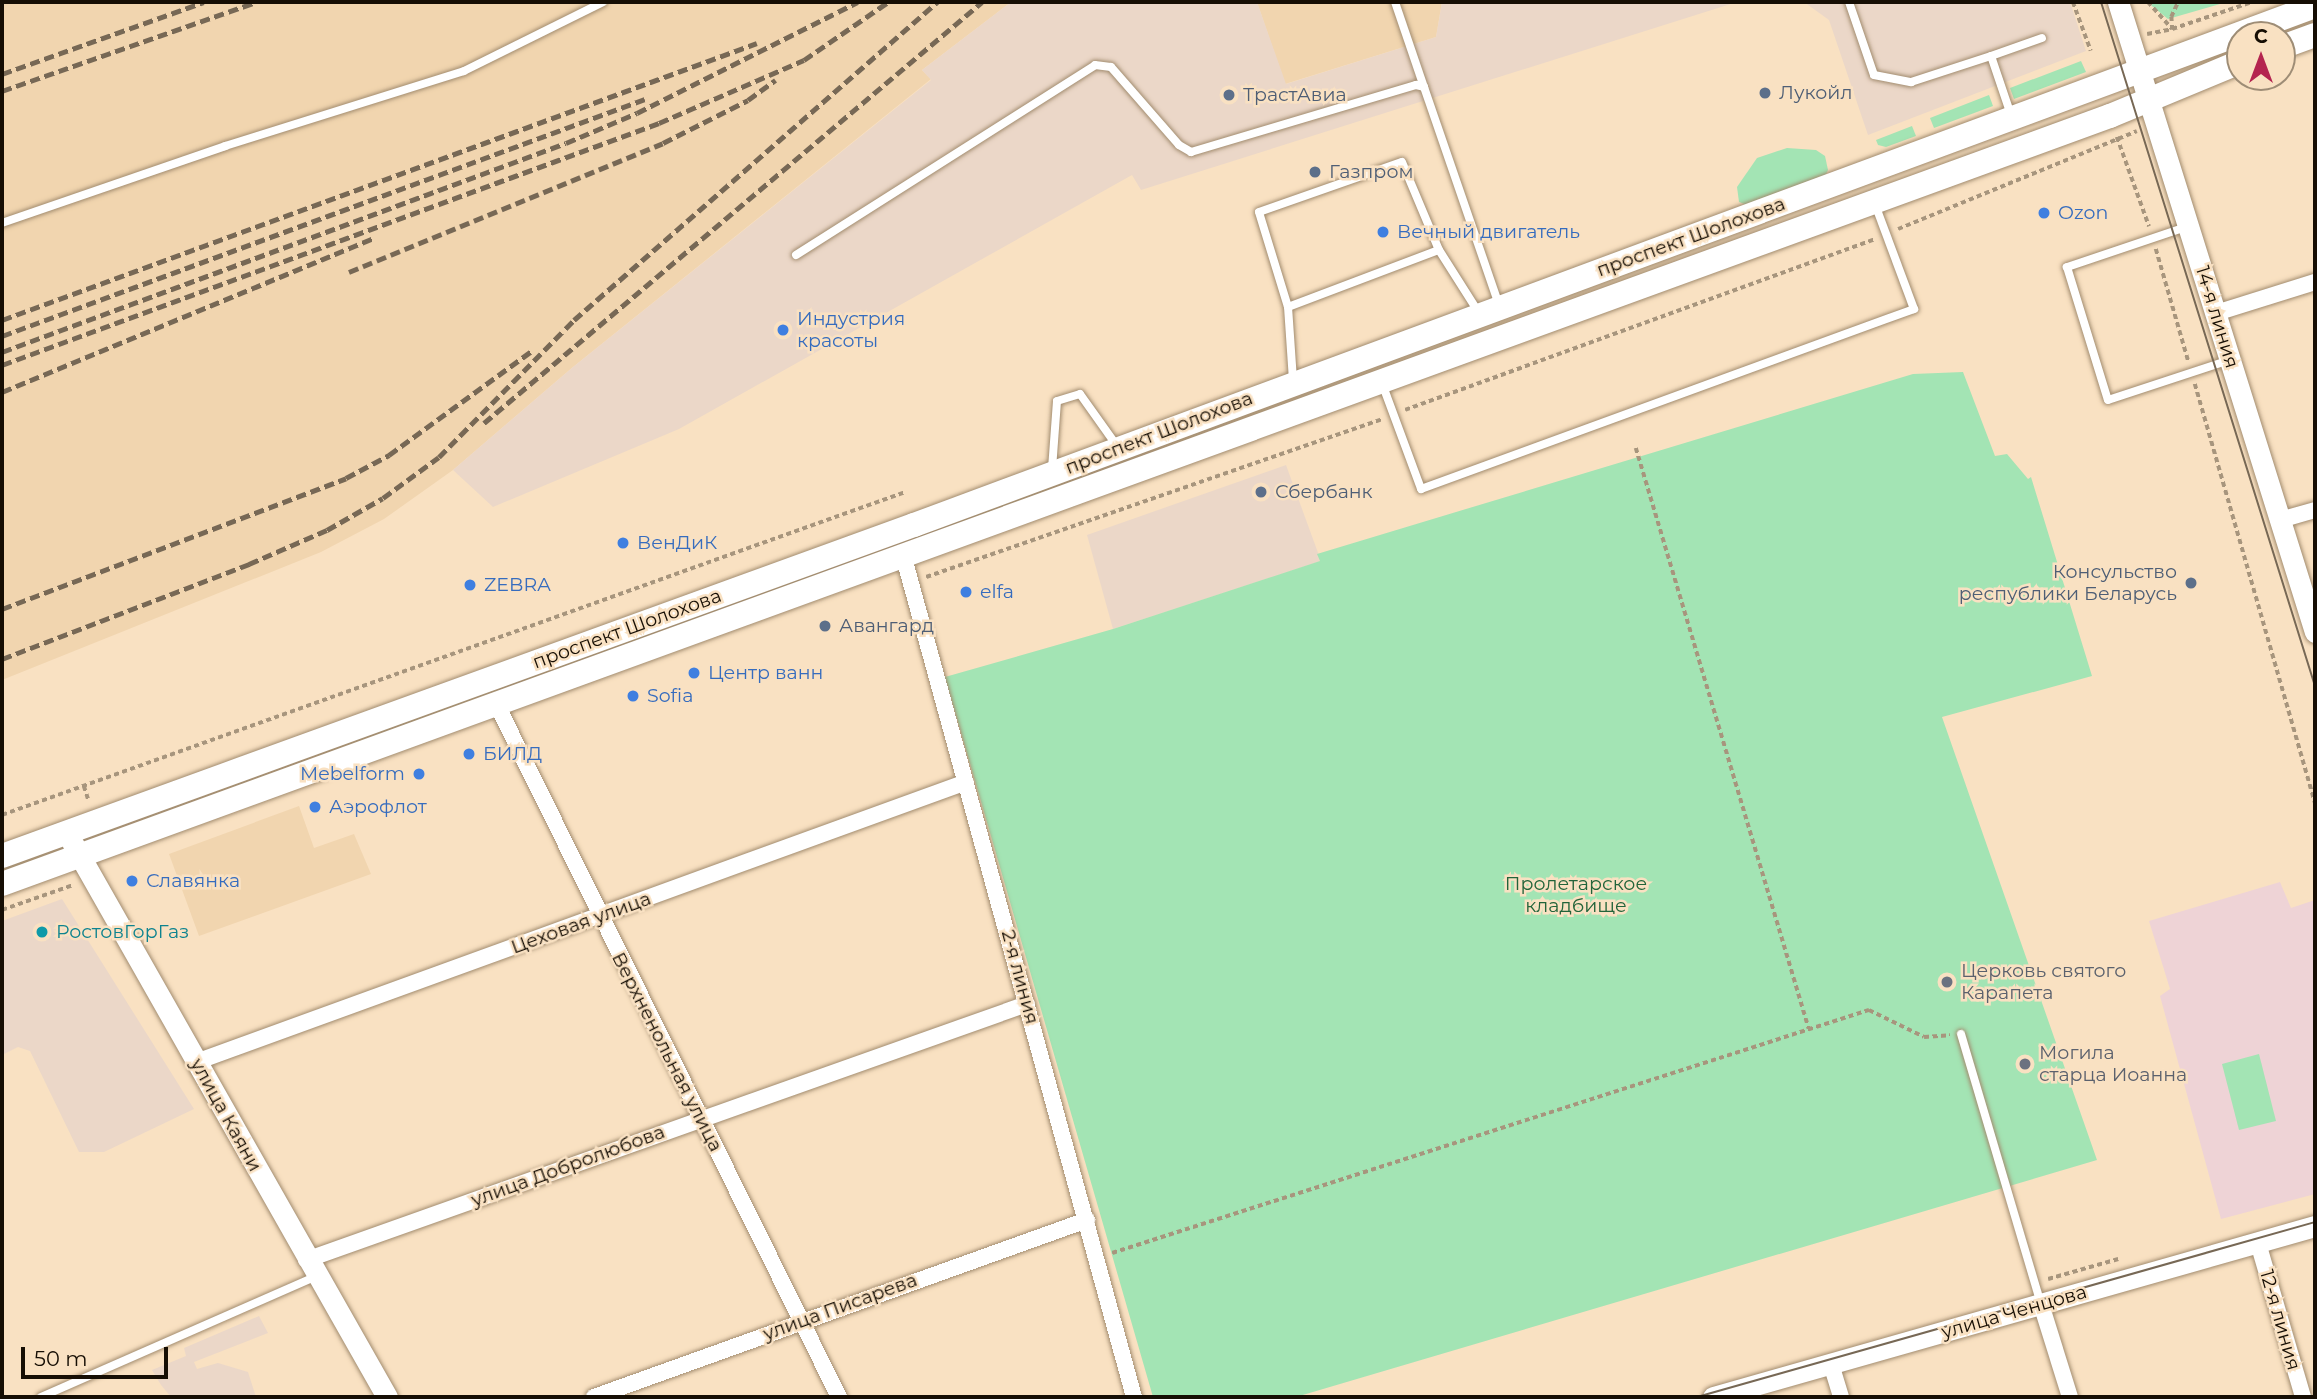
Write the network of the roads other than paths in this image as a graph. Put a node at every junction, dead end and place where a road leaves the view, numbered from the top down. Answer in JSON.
{"nodes":[{"id":1,"x":603,"y":2,"type":"edge"},
{"id":2,"x":1395,"y":2,"type":"edge"},
{"id":3,"x":1849,"y":2,"type":"edge"},
{"id":4,"x":2118,"y":2,"type":"edge"},
{"id":5,"x":2315,"y":6,"type":"edge"},
{"id":6,"x":2315,"y":35,"type":"edge"},
{"id":7,"x":2042,"y":38,"type":"dead end"},
{"id":8,"x":2296,"y":42,"type":"edge"},
{"id":9,"x":1991,"y":56,"type":"junction"},
{"id":10,"x":2226,"y":68,"type":"edge"},
{"id":11,"x":2141,"y":73,"type":"junction"},
{"id":12,"x":1424,"y":87,"type":"junction"},
{"id":13,"x":2150,"y":99,"type":"junction"},
{"id":14,"x":2013,"y":121,"type":"junction"},
{"id":15,"x":1874,"y":202,"type":"junction"},
{"id":16,"x":2,"y":223,"type":"edge"},
{"id":17,"x":2189,"y":226,"type":"junction"},
{"id":18,"x":1439,"y":250,"type":"junction"},
{"id":19,"x":796,"y":255,"type":"dead end"},
{"id":20,"x":2315,"y":282,"type":"edge"},
{"id":21,"x":1288,"y":307,"type":"junction"},
{"id":22,"x":1489,"y":309,"type":"junction"},
{"id":23,"x":2216,"y":313,"type":"junction"},
{"id":24,"x":2230,"y":359,"type":"junction"},
{"id":25,"x":1381,"y":381,"type":"junction"},
{"id":26,"x":1293,"y":383,"type":"junction"},
{"id":27,"x":1118,"y":448,"type":"junction"},
{"id":28,"x":1051,"y":473,"type":"junction"},
{"id":29,"x":2315,"y":510,"type":"edge"},
{"id":30,"x":2280,"y":520,"type":"junction"},
{"id":31,"x":904,"y":558,"type":"junction"},
{"id":32,"x":2315,"y":632,"type":"edge"},
{"id":33,"x":497,"y":705,"type":"junction"},
{"id":34,"x":966,"y":782,"type":"junction"},
{"id":35,"x":66,"y":833,"type":"junction"},
{"id":36,"x":2,"y":856,"type":"edge"},
{"id":37,"x":80,"y":856,"type":"junction"},
{"id":38,"x":2,"y":884,"type":"edge"},
{"id":39,"x":600,"y":917,"type":"junction"},
{"id":40,"x":1027,"y":1004,"type":"junction"},
{"id":41,"x":1961,"y":1034,"type":"road end"},
{"id":42,"x":196,"y":1062,"type":"junction"},
{"id":43,"x":700,"y":1118,"type":"junction"},
{"id":44,"x":1087,"y":1220,"type":"junction"},
{"id":45,"x":2315,"y":1226,"type":"edge"},
{"id":46,"x":2258,"y":1243,"type":"junction"},
{"id":47,"x":311,"y":1268,"type":"junction"},
{"id":48,"x":2041,"y":1304,"type":"junction"},
{"id":49,"x":801,"y":1321,"type":"junction"},
{"id":50,"x":1831,"y":1364,"type":"junction"},
{"id":51,"x":41,"y":1397,"type":"edge"},
{"id":52,"x":387,"y":1397,"type":"edge"},
{"id":53,"x":594,"y":1397,"type":"edge"},
{"id":54,"x":839,"y":1397,"type":"edge"},
{"id":55,"x":1134,"y":1397,"type":"edge"},
{"id":56,"x":1713,"y":1397,"type":"edge"},
{"id":57,"x":1841,"y":1397,"type":"edge"},
{"id":58,"x":2070,"y":1397,"type":"edge"},
{"id":59,"x":2303,"y":1397,"type":"edge"}],
"edges":[{"from":1,"to":16,"type":"lane"},
{"from":2,"to":12,"type":"lane"},
{"from":3,"to":9,"type":"lane"},
{"from":4,"to":11,"type":"street","name":"14-я линия"},
{"from":5,"to":11,"type":"main road","name":"проспект Шолохова"},
{"from":6,"to":8,"type":"main road"},
{"from":7,"to":9,"type":"lane"},
{"from":9,"to":14,"type":"lane"},
{"from":10,"to":13,"type":"main road","name":"проспект Шолохова"},
{"from":11,"to":13,"type":"street","name":"14-я линия"},
{"from":11,"to":14,"type":"main road","name":"проспект Шолохова"},
{"from":12,"to":19,"type":"lane"},
{"from":12,"to":22,"type":"lane"},
{"from":13,"to":15,"type":"main road","name":"проспект Шолохова"},
{"from":13,"to":17,"type":"street","name":"14-я линия"},
{"from":14,"to":22,"type":"main road","name":"проспект Шолохова"},
{"from":15,"to":25,"type":"main road","name":"проспект Шолохова"},
{"from":15,"to":25,"type":"lane"},
{"from":17,"to":23,"type":"street","name":"14-я линия"},
{"from":17,"to":24,"type":"lane"},
{"from":18,"to":21,"type":"lane"},
{"from":18,"to":21,"type":"lane"},
{"from":18,"to":22,"type":"lane"},
{"from":20,"to":23,"type":"street"},
{"from":21,"to":26,"type":"lane"},
{"from":22,"to":26,"type":"main road","name":"проспект Шолохова"},
{"from":23,"to":24,"type":"street","name":"14-я линия"},
{"from":24,"to":30,"type":"street","name":"14-я линия"},
{"from":25,"to":31,"type":"main road","name":"проспект Шолохова"},
{"from":26,"to":27,"type":"main road","name":"проспект Шолохова"},
{"from":27,"to":28,"type":"main road","name":"проспект Шолохова"},
{"from":27,"to":28,"type":"lane"},
{"from":28,"to":35,"type":"main road","name":"проспект Шолохова"},
{"from":29,"to":30,"type":"street"},
{"from":30,"to":32,"type":"street","name":"14-я линия"},
{"from":31,"to":33,"type":"main road","name":"проспект Шолохова"},
{"from":31,"to":34,"type":"street","name":"2-я линия"},
{"from":33,"to":37,"type":"main road","name":"проспект Шолохова"},
{"from":33,"to":39,"type":"street","name":"Верхненольная улица"},
{"from":34,"to":39,"type":"street","name":"Цеховая улица"},
{"from":34,"to":40,"type":"street","name":"2-я линия"},
{"from":35,"to":36,"type":"main road","name":"проспект Шолохова"},
{"from":35,"to":37,"type":"street","name":"улица Каяни"},
{"from":37,"to":38,"type":"main road","name":"проспект Шолохова"},
{"from":37,"to":42,"type":"street","name":"улица Каяни"},
{"from":39,"to":42,"type":"street","name":"Цеховая улица"},
{"from":39,"to":43,"type":"street","name":"Верхненольная улица"},
{"from":40,"to":43,"type":"street","name":"улица Добролюбова"},
{"from":40,"to":44,"type":"street","name":"2-я линия"},
{"from":41,"to":48,"type":"lane"},
{"from":42,"to":47,"type":"street","name":"улица Каяни"},
{"from":43,"to":47,"type":"street","name":"улица Добролюбова"},
{"from":43,"to":49,"type":"street","name":"Верхненольная улица"},
{"from":44,"to":49,"type":"street","name":"улица Писарева"},
{"from":44,"to":55,"type":"street","name":"2-я линия"},
{"from":45,"to":46,"type":"street","name":"улица Ченцова"},
{"from":46,"to":48,"type":"street","name":"улица Ченцова"},
{"from":46,"to":59,"type":"street","name":"12-я линия"},
{"from":47,"to":51,"type":"lane"},
{"from":47,"to":52,"type":"street","name":"улица Каяни"},
{"from":48,"to":50,"type":"street","name":"улица Ченцова"},
{"from":48,"to":58,"type":"street"},
{"from":49,"to":53,"type":"street","name":"улица Писарева"},
{"from":49,"to":54,"type":"street","name":"Верхненольная улица"},
{"from":50,"to":56,"type":"street","name":"улица Ченцова"},
{"from":50,"to":57,"type":"street"}]}
